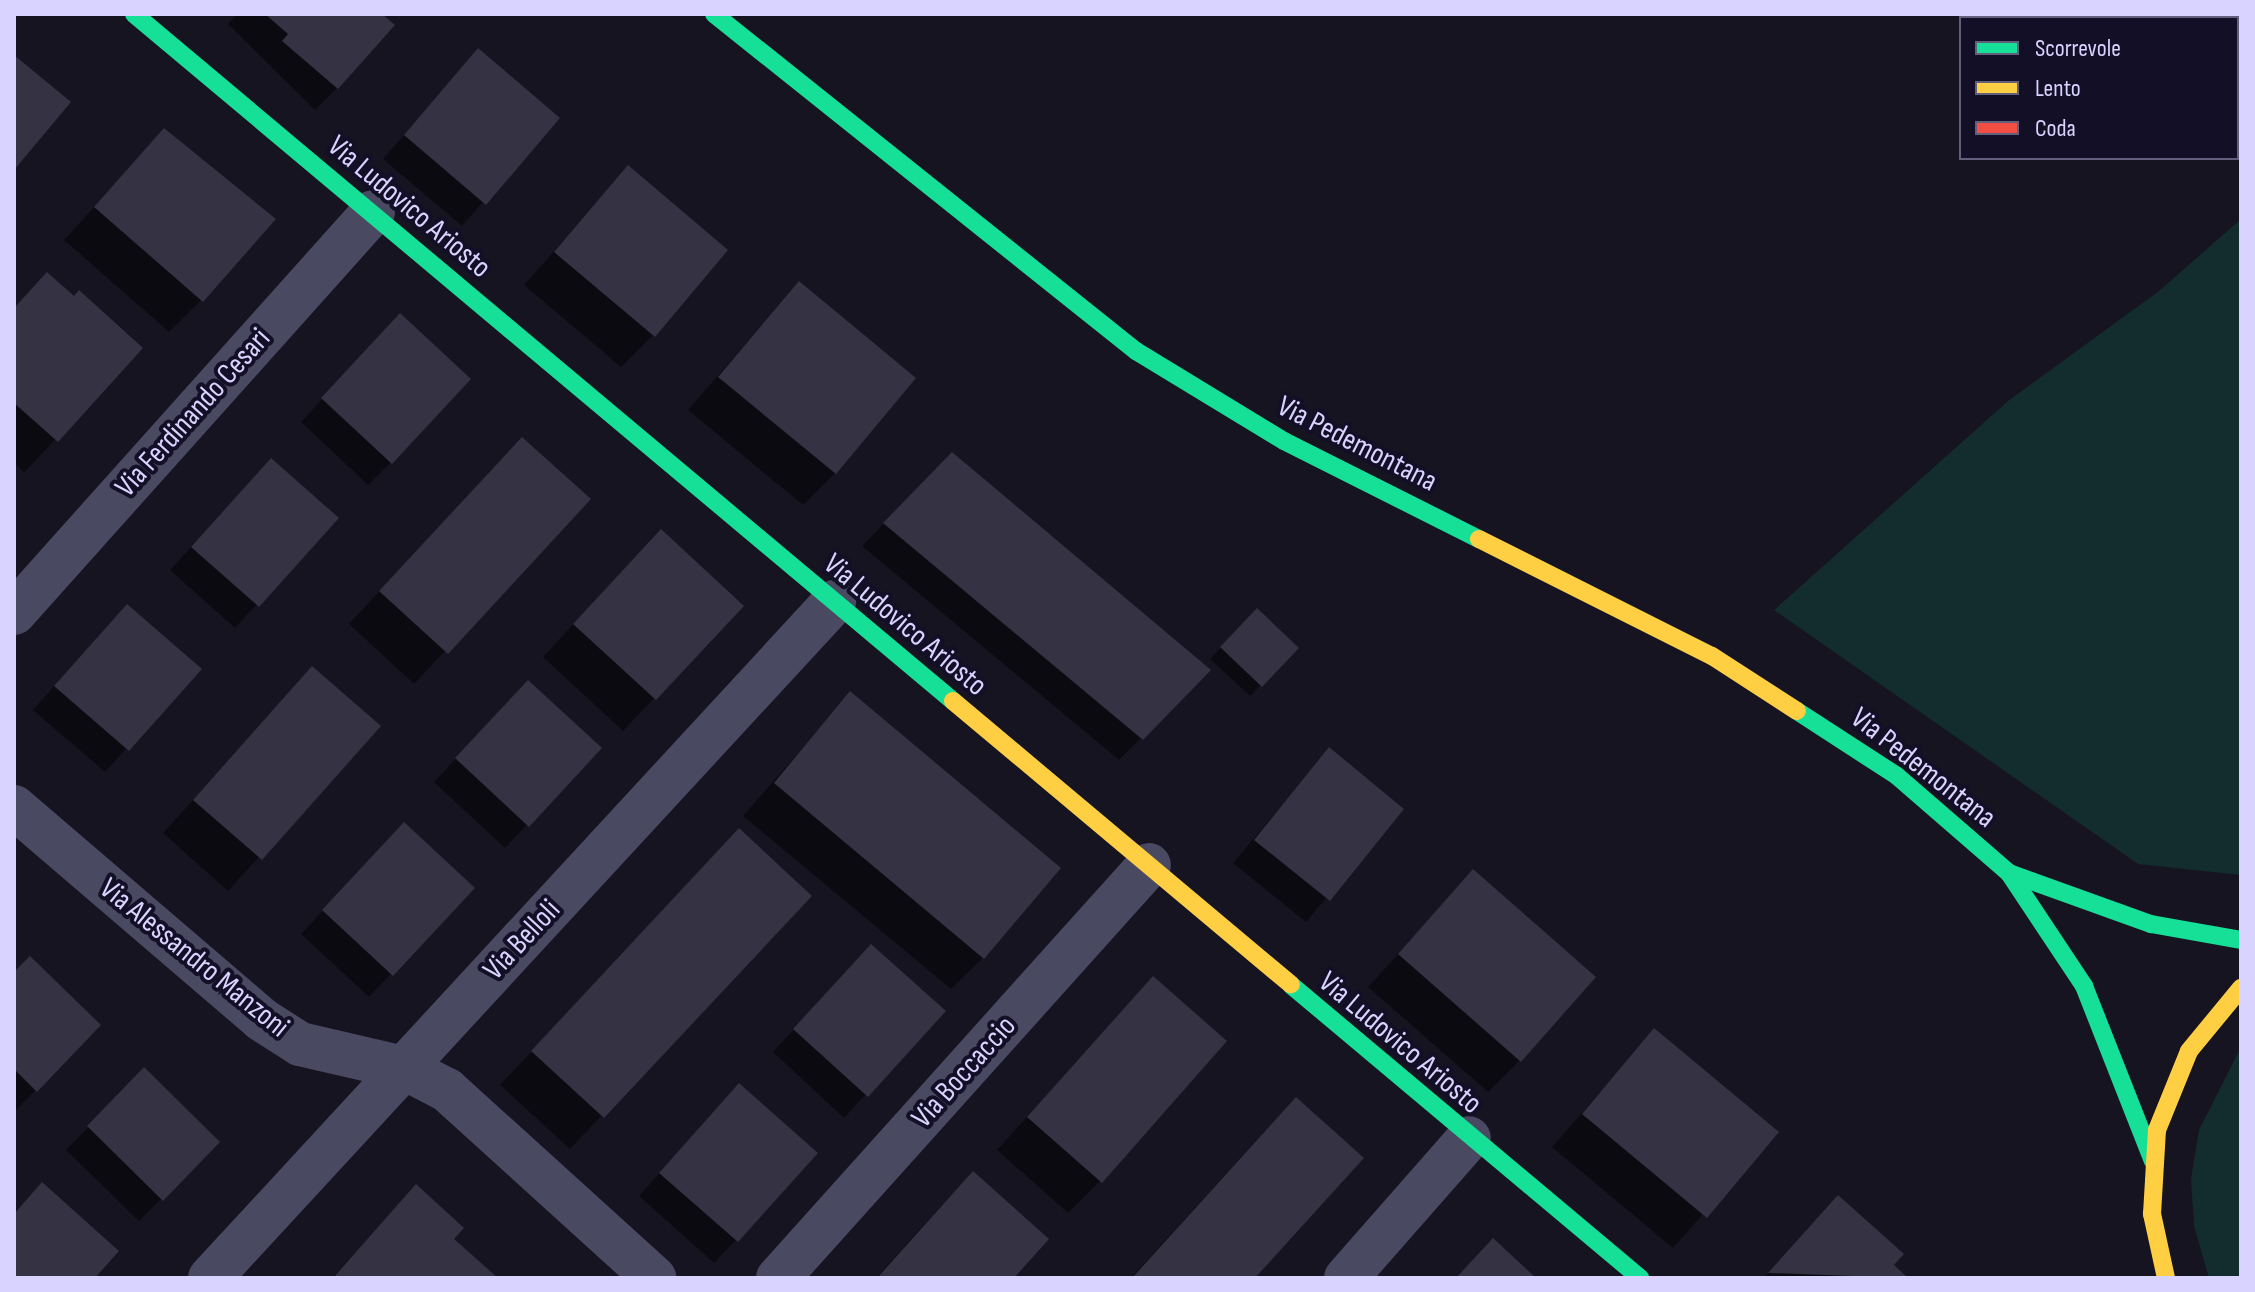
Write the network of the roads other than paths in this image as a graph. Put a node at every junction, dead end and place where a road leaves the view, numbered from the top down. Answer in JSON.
{"nodes":[{"id":1,"x":134,"y":14,"type":"edge"},
{"id":2,"x":714,"y":14,"type":"edge"},
{"id":3,"x":373,"y":212,"type":"junction"},
{"id":4,"x":834,"y":602,"type":"junction"},
{"id":5,"x":14,"y":613,"type":"edge"},
{"id":6,"x":14,"y":807,"type":"edge"},
{"id":7,"x":1149,"y":865,"type":"junction"},
{"id":8,"x":2009,"y":873,"type":"junction"},
{"id":9,"x":2241,"y":940,"type":"edge"},
{"id":10,"x":2241,"y":988,"type":"edge"},
{"id":11,"x":404,"y":1068,"type":"junction"},
{"id":12,"x":1469,"y":1138,"type":"junction"},
{"id":13,"x":2153,"y":1161,"type":"junction"},
{"id":14,"x":2158,"y":1255,"type":"junction"},
{"id":15,"x":210,"y":1278,"type":"edge"},
{"id":16,"x":654,"y":1278,"type":"edge"},
{"id":17,"x":778,"y":1278,"type":"edge"},
{"id":18,"x":1346,"y":1278,"type":"edge"},
{"id":19,"x":1640,"y":1278,"type":"edge"},
{"id":20,"x":2159,"y":1278,"type":"edge"},
{"id":21,"x":2166,"y":1278,"type":"edge"}],
"edges":[{"from":1,"to":3,"type":"main road","name":"Via Ludovico Ariosto"},
{"from":2,"to":8,"type":"main road","name":"Via Pedemontana"},
{"from":3,"to":4,"type":"main road","name":"Via Ludovico Ariosto"},
{"from":3,"to":5,"type":"street","name":"Via Ferdinando Cesari"},
{"from":4,"to":7,"type":"main road","name":"Via Ludovico Ariosto"},
{"from":4,"to":11,"type":"street","name":"Via Belloli"},
{"from":6,"to":11,"type":"street","name":"Via Alessandro Manzoni"},
{"from":7,"to":12,"type":"main road","name":"Via Ludovico Ariosto"},
{"from":7,"to":17,"type":"street","name":"Via Boccaccio"},
{"from":8,"to":9,"type":"main road","name":"Via Pedemontana"},
{"from":8,"to":13,"type":"main road","name":"Via Pedemontana"},
{"from":10,"to":13,"type":"main road","name":"Via Pedemontana"},
{"from":11,"to":15,"type":"street","name":"Via Belloli"},
{"from":11,"to":16,"type":"street","name":"Via Alessandro Manzoni"},
{"from":12,"to":18,"type":"street"},
{"from":12,"to":19,"type":"main road","name":"Via Ludovico Ariosto"},
{"from":13,"to":14,"type":"main road","name":"Via Pedemontana"},
{"from":14,"to":20,"type":"main road"},
{"from":14,"to":21,"type":"main road","name":"Via Pedemontana"}]}
